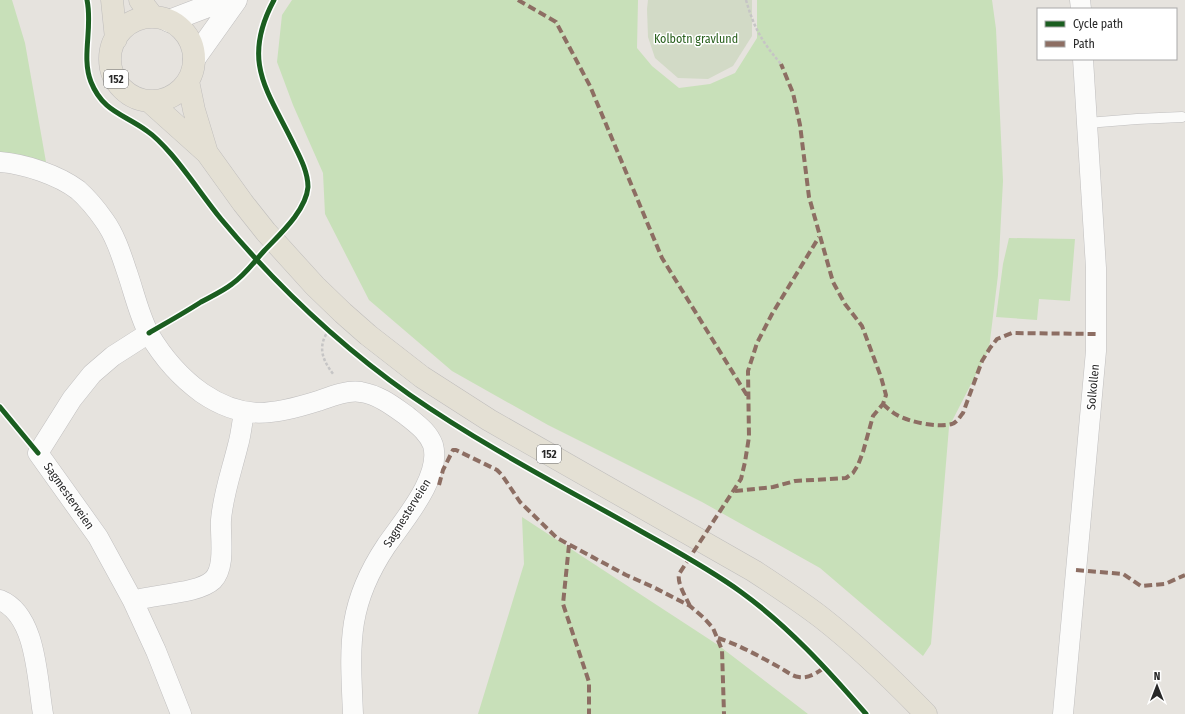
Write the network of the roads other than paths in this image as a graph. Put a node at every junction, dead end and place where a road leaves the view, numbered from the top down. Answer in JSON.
{"nodes":[{"id":1,"x":112,"y":0,"type":"edge"},
{"id":2,"x":140,"y":0,"type":"edge"},
{"id":3,"x":224,"y":0,"type":"edge"},
{"id":4,"x":236,"y":0,"type":"edge"},
{"id":5,"x":161,"y":19,"type":"junction"},
{"id":6,"x":116,"y":39,"type":"junction"},
{"id":7,"x":194,"y":59,"type":"junction"},
{"id":8,"x":1083,"y":60,"type":"edge"},
{"id":9,"x":188,"y":81,"type":"junction"},
{"id":10,"x":149,"y":101,"type":"junction"},
{"id":11,"x":1182,"y":117,"type":"dead end"},
{"id":12,"x":1087,"y":123,"type":"junction"},
{"id":13,"x":207,"y":153,"type":"junction"},
{"id":14,"x":0,"y":162,"type":"edge"},
{"id":15,"x":149,"y":333,"type":"junction"},
{"id":16,"x":244,"y":412,"type":"junction"},
{"id":17,"x":0,"y":600,"type":"edge"},
{"id":18,"x":133,"y":601,"type":"junction"},
{"id":19,"x":43,"y":714,"type":"edge"},
{"id":20,"x":182,"y":714,"type":"edge"},
{"id":21,"x":353,"y":714,"type":"edge"},
{"id":22,"x":926,"y":714,"type":"edge"},
{"id":23,"x":1063,"y":714,"type":"edge"}],
"edges":[{"from":1,"to":6,"type":"main road","number":"152"},
{"from":2,"to":5,"type":"main road","number":"152"},
{"from":3,"to":5,"type":"street"},
{"from":4,"to":7,"type":"street"},
{"from":5,"to":6,"type":"main road","number":"152"},
{"from":5,"to":7,"type":"main road","number":"152"},
{"from":6,"to":10,"type":"main road","number":"152"},
{"from":7,"to":9,"type":"main road","number":"152"},
{"from":8,"to":12,"type":"street","name":"Solkollen"},
{"from":9,"to":10,"type":"main road","number":"152"},
{"from":9,"to":13,"type":"main road","number":"152"},
{"from":10,"to":13,"type":"main road","number":"152"},
{"from":11,"to":12,"type":"lane"},
{"from":12,"to":23,"type":"street","name":"Solkollen"},
{"from":13,"to":22,"type":"main road","number":"152"},
{"from":14,"to":15,"type":"street","name":"Sagmesterveien"},
{"from":15,"to":16,"type":"street","name":"Sagmesterveien"},
{"from":15,"to":18,"type":"street","name":"Sagmesterveien"},
{"from":16,"to":18,"type":"street"},
{"from":16,"to":21,"type":"street","name":"Sagmesterveien"},
{"from":17,"to":19,"type":"street"},
{"from":18,"to":20,"type":"street","name":"Sagmesterveien"}]}
